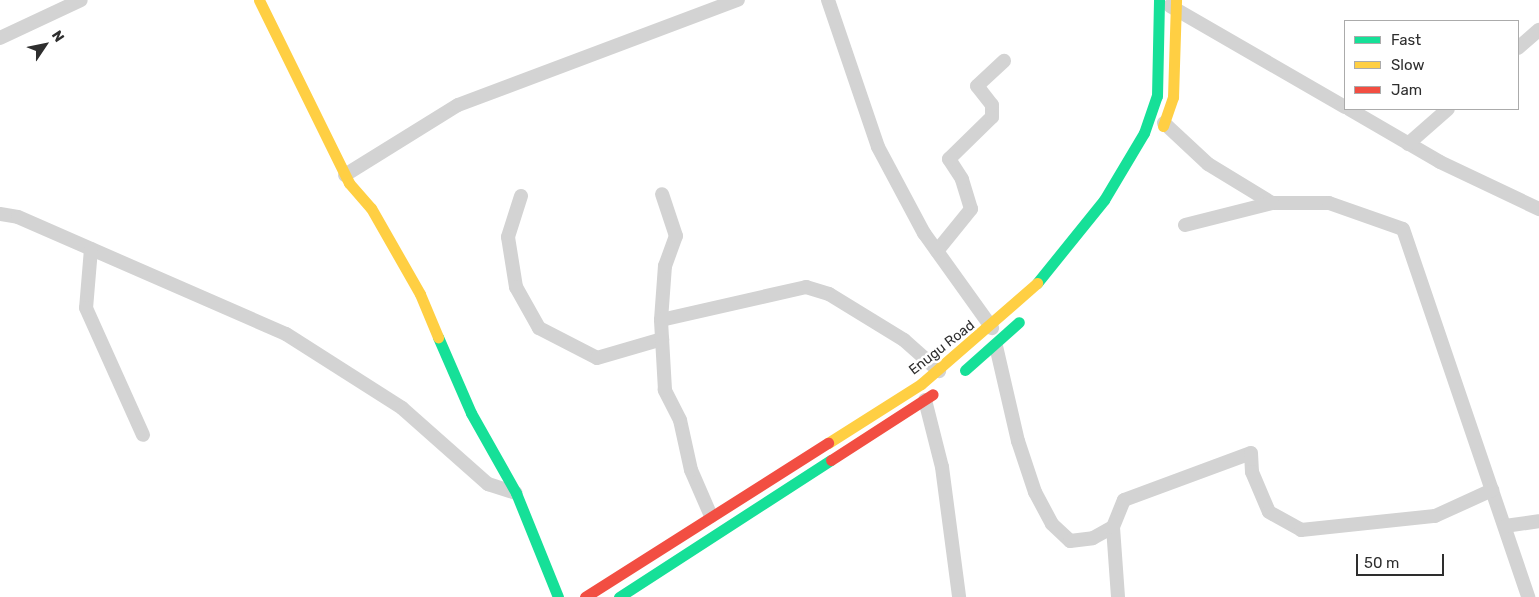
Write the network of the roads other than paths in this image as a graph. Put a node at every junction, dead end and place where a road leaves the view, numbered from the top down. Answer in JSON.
{"nodes":[{"id":1,"x":81,"y":0,"type":"edge"},
{"id":2,"x":260,"y":0,"type":"edge"},
{"id":3,"x":738,"y":0,"type":"edge"},
{"id":4,"x":828,"y":0,"type":"edge"},
{"id":5,"x":1160,"y":0,"type":"edge"},
{"id":6,"x":1176,"y":5,"type":"edge"},
{"id":7,"x":1539,"y":30,"type":"edge"},
{"id":8,"x":0,"y":38,"type":"edge"},
{"id":9,"x":1519,"y":47,"type":"edge"},
{"id":10,"x":1004,"y":61,"type":"dead end"},
{"id":11,"x":1344,"y":105,"type":"edge"},
{"id":12,"x":1351,"y":110,"type":"edge"},
{"id":13,"x":1447,"y":110,"type":"edge"},
{"id":14,"x":1164,"y":123,"type":"junction"},
{"id":15,"x":1157,"y":141,"type":"dead end"},
{"id":16,"x":1408,"y":144,"type":"junction"},
{"id":17,"x":346,"y":175,"type":"junction"},
{"id":18,"x":662,"y":194,"type":"dead end"},
{"id":19,"x":521,"y":196,"type":"dead end"},
{"id":20,"x":1272,"y":203,"type":"junction"},
{"id":21,"x":1539,"y":209,"type":"edge"},
{"id":22,"x":0,"y":214,"type":"edge"},
{"id":23,"x":1185,"y":225,"type":"dead end"},
{"id":24,"x":91,"y":249,"type":"junction"},
{"id":25,"x":937,"y":251,"type":"junction"},
{"id":26,"x":1028,"y":312,"type":"dead end"},
{"id":27,"x":661,"y":320,"type":"junction"},
{"id":28,"x":992,"y":328,"type":"junction"},
{"id":29,"x":662,"y":339,"type":"junction"},
{"id":30,"x":996,"y":346,"type":"junction"},
{"id":31,"x":939,"y":372,"type":"junction"},
{"id":32,"x":925,"y":400,"type":"junction"},
{"id":33,"x":143,"y":435,"type":"dead end"},
{"id":34,"x":1492,"y":490,"type":"junction"},
{"id":35,"x":516,"y":494,"type":"junction"},
{"id":36,"x":711,"y":516,"type":"junction"},
{"id":37,"x":1539,"y":521,"type":"edge"},
{"id":38,"x":1505,"y":526,"type":"junction"},
{"id":39,"x":1113,"y":527,"type":"junction"},
{"id":40,"x":558,"y":597,"type":"edge"},
{"id":41,"x":585,"y":597,"type":"edge"},
{"id":42,"x":619,"y":597,"type":"edge"},
{"id":43,"x":959,"y":597,"type":"edge"},
{"id":44,"x":1118,"y":597,"type":"edge"},
{"id":45,"x":1528,"y":597,"type":"edge"}],
"edges":[{"from":1,"to":8,"type":"street"},
{"from":2,"to":17,"type":"main road"},
{"from":3,"to":17,"type":"street"},
{"from":4,"to":25,"type":"street"},
{"from":5,"to":6,"type":"street"},
{"from":5,"to":28,"type":"main road","name":"Enugu Road"},
{"from":6,"to":11,"type":"street"},
{"from":6,"to":14,"type":"main road"},
{"from":7,"to":9,"type":"street"},
{"from":10,"to":25,"type":"street"},
{"from":12,"to":16,"type":"street"},
{"from":13,"to":16,"type":"street"},
{"from":14,"to":15,"type":"main road"},
{"from":14,"to":20,"type":"street"},
{"from":16,"to":21,"type":"street"},
{"from":17,"to":35,"type":"main road"},
{"from":18,"to":27,"type":"street"},
{"from":19,"to":29,"type":"street"},
{"from":20,"to":23,"type":"street"},
{"from":20,"to":34,"type":"street"},
{"from":22,"to":24,"type":"street"},
{"from":24,"to":33,"type":"street"},
{"from":24,"to":35,"type":"street"},
{"from":25,"to":28,"type":"street"},
{"from":26,"to":30,"type":"main road"},
{"from":27,"to":29,"type":"street"},
{"from":27,"to":31,"type":"street"},
{"from":28,"to":31,"type":"main road","name":"Enugu Road"},
{"from":29,"to":36,"type":"street"},
{"from":30,"to":32,"type":"main road"},
{"from":30,"to":39,"type":"street"},
{"from":31,"to":36,"type":"main road","name":"Enugu Road"},
{"from":32,"to":42,"type":"main road"},
{"from":32,"to":43,"type":"street"},
{"from":34,"to":38,"type":"street"},
{"from":34,"to":39,"type":"street"},
{"from":35,"to":40,"type":"main road"},
{"from":36,"to":41,"type":"main road","name":"Enugu Road"},
{"from":37,"to":38,"type":"street"},
{"from":38,"to":45,"type":"street"},
{"from":39,"to":44,"type":"street"}]}
